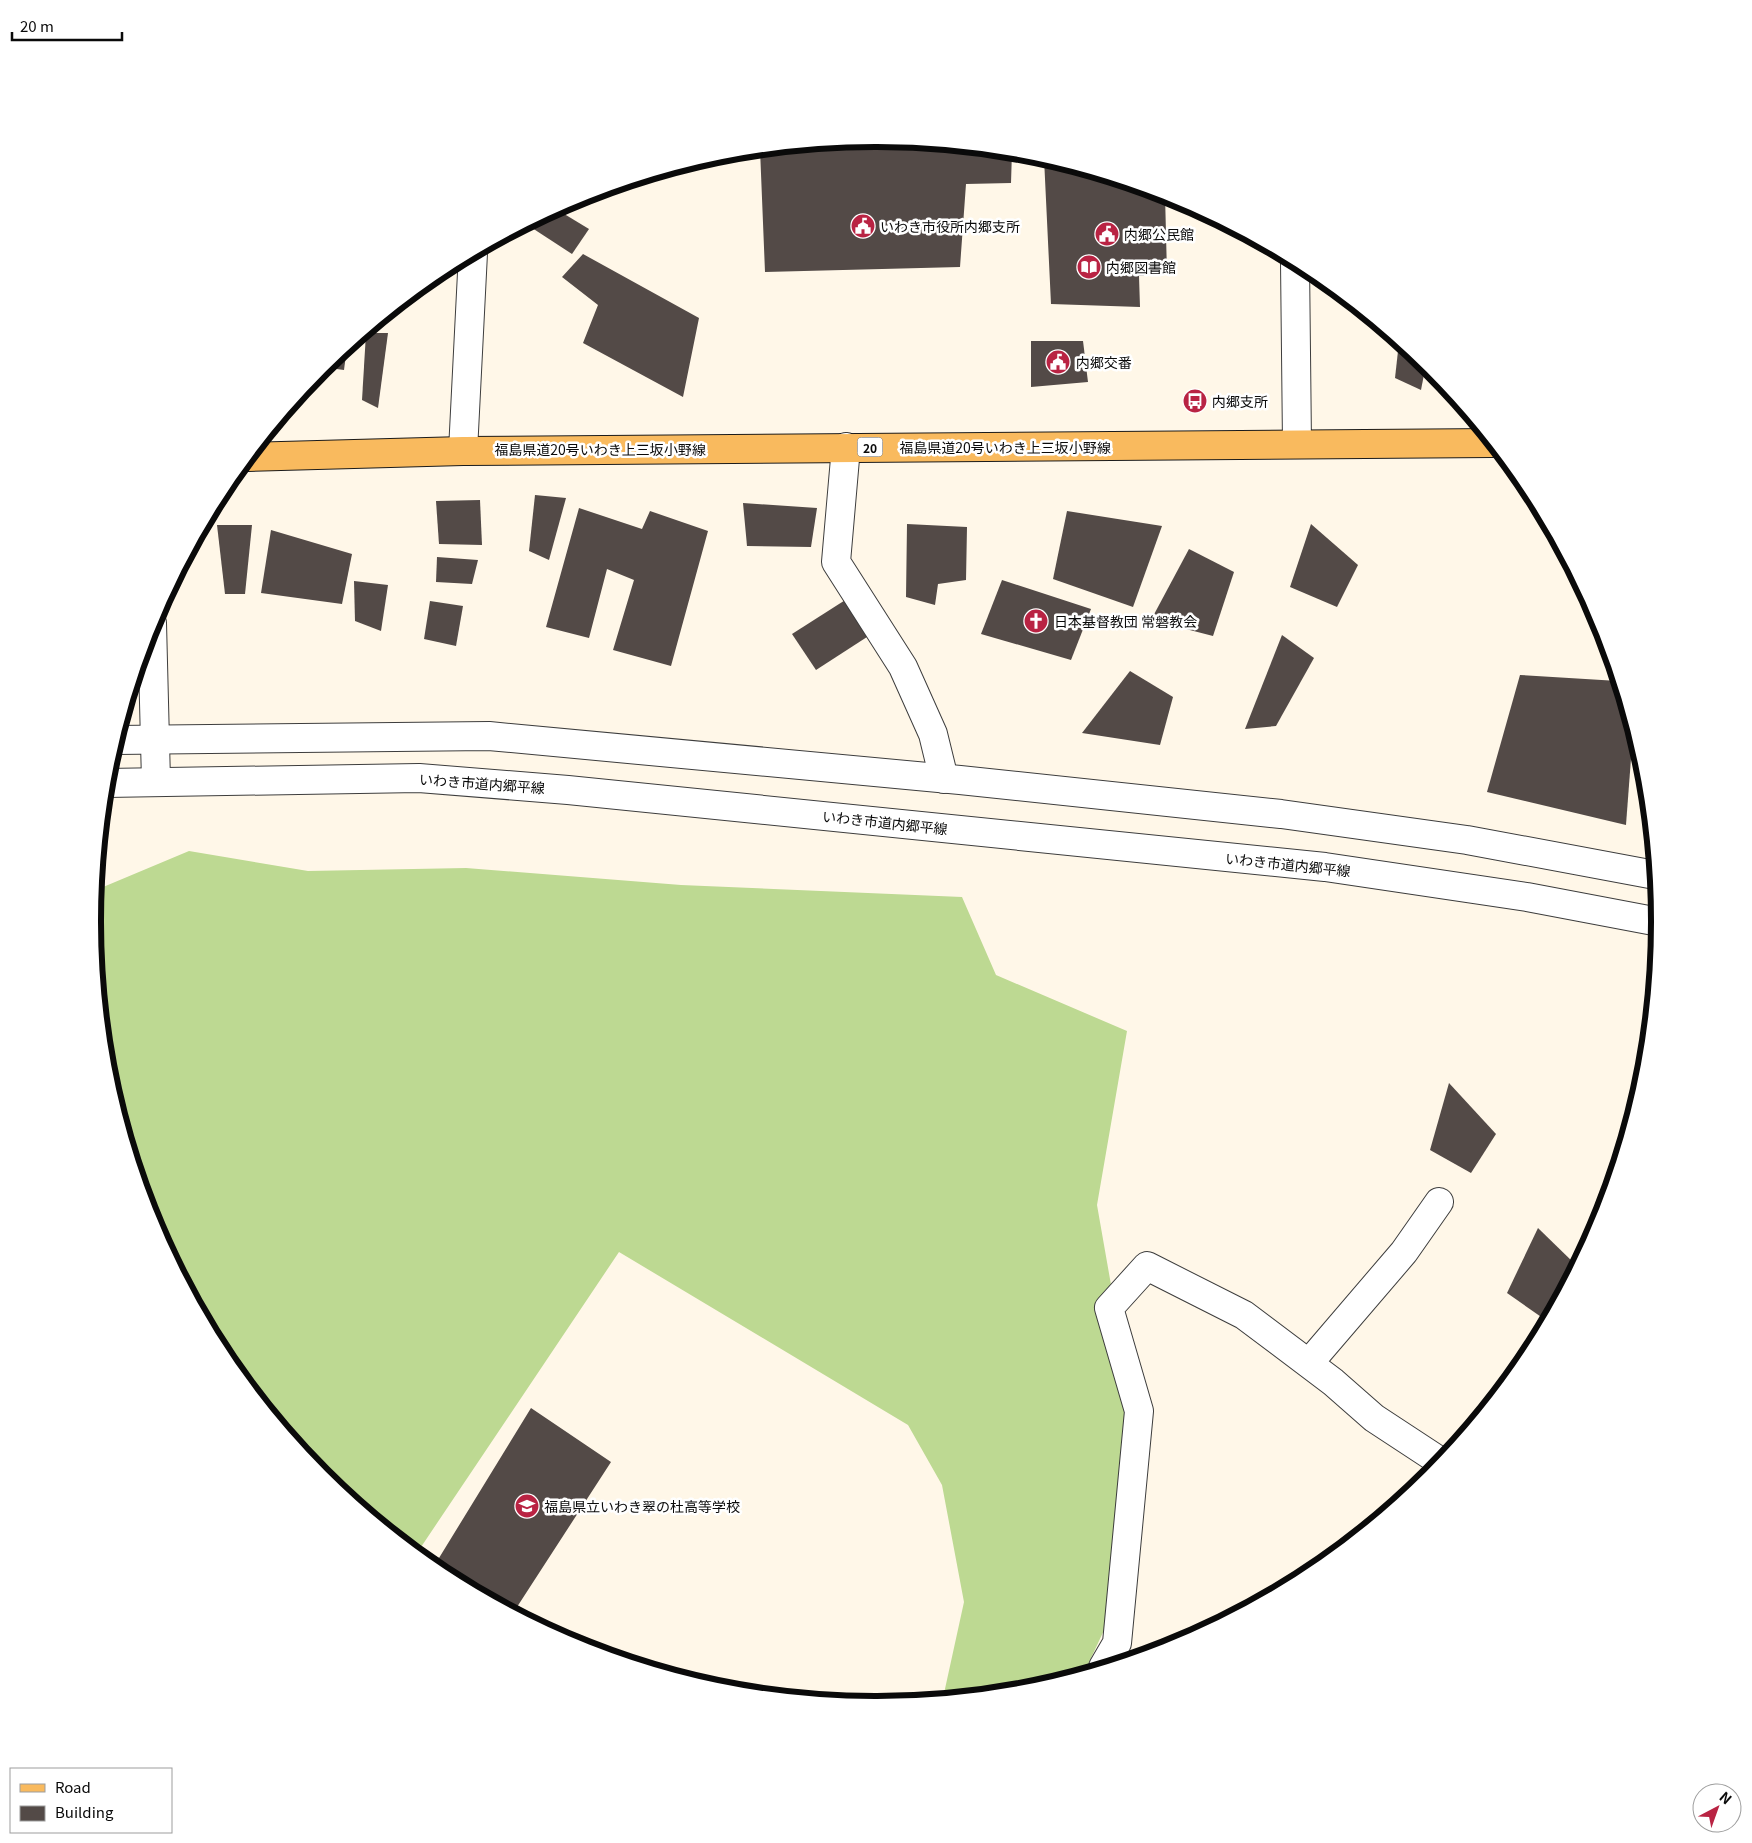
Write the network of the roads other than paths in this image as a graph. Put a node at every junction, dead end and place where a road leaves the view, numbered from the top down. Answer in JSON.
{"nodes":[{"id":1,"x":473,"y":261,"type":"edge"},
{"id":2,"x":1295,"y":270,"type":"edge"},
{"id":3,"x":1485,"y":443,"type":"edge"},
{"id":4,"x":1297,"y":444,"type":"junction"},
{"id":5,"x":846,"y":447,"type":"junction"},
{"id":6,"x":463,"y":451,"type":"junction"},
{"id":7,"x":256,"y":457,"type":"edge"},
{"id":8,"x":152,"y":645,"type":"edge"},
{"id":9,"x":154,"y":739,"type":"junction"},
{"id":10,"x":123,"y":740,"type":"edge"},
{"id":11,"x":944,"y":779,"type":"junction"},
{"id":12,"x":156,"y":781,"type":"junction"},
{"id":13,"x":114,"y":782,"type":"edge"},
{"id":14,"x":1649,"y":874,"type":"edge"},
{"id":15,"x":1651,"y":920,"type":"edge"},
{"id":16,"x":1439,"y":1202,"type":"dead end"},
{"id":17,"x":1309,"y":1363,"type":"junction"},
{"id":18,"x":1434,"y":1458,"type":"edge"},
{"id":19,"x":1107,"y":1661,"type":"edge"}],
"edges":[{"from":1,"to":6,"type":"street"},
{"from":2,"to":4,"type":"street"},
{"from":3,"to":4,"type":"main road","name":"福島県道20号いわき上三坂小野線","number":"20"},
{"from":4,"to":5,"type":"main road","name":"福島県道20号いわき上三坂小野線","number":"20"},
{"from":5,"to":6,"type":"main road","name":"福島県道20号いわき上三坂小野線","number":"20"},
{"from":5,"to":11,"type":"street"},
{"from":6,"to":7,"type":"main road","name":"福島県道20号いわき上三坂小野線","number":"20"},
{"from":8,"to":9,"type":"street"},
{"from":9,"to":10,"type":"street"},
{"from":9,"to":11,"type":"street"},
{"from":9,"to":12,"type":"street"},
{"from":11,"to":14,"type":"street"},
{"from":12,"to":13,"type":"street","name":"いわき市道内郷平線"},
{"from":12,"to":15,"type":"street","name":"いわき市道内郷平線"},
{"from":16,"to":17,"type":"street"},
{"from":17,"to":18,"type":"street"},
{"from":17,"to":19,"type":"street"}]}
